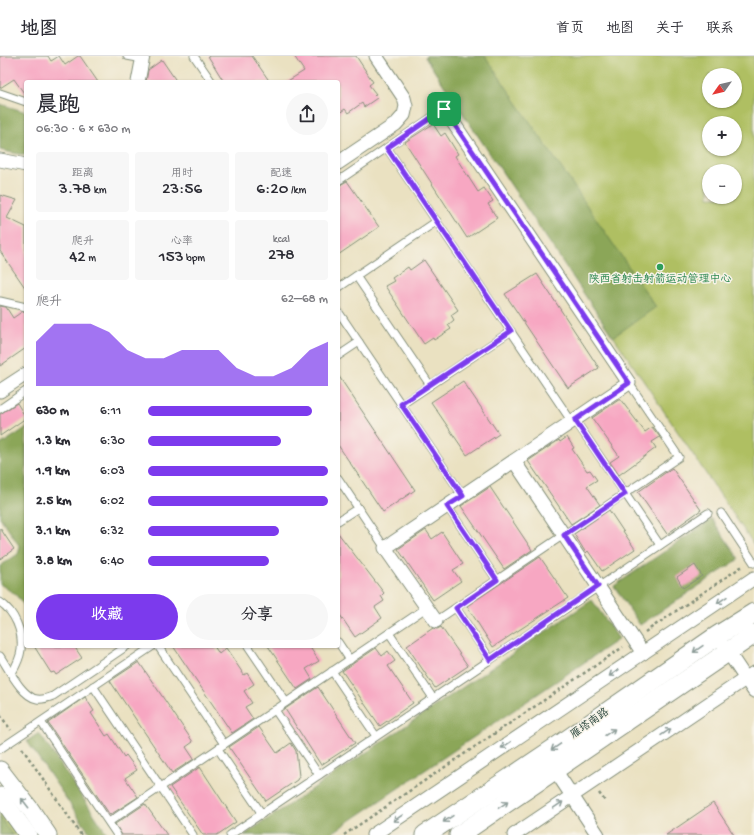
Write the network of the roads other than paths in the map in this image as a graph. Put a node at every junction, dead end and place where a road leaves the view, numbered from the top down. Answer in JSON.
{"nodes":[{"id":1,"x":127,"y":56,"type":"edge"},
{"id":2,"x":194,"y":56,"type":"edge"},
{"id":3,"x":376,"y":56,"type":"edge"},
{"id":4,"x":143,"y":58,"type":"edge"},
{"id":5,"x":138,"y":80,"type":"edge"},
{"id":6,"x":211,"y":80,"type":"edge"},
{"id":7,"x":0,"y":93,"type":"edge"},
{"id":8,"x":24,"y":101,"type":"edge"},
{"id":9,"x":444,"y":109,"type":"joint"},
{"id":10,"x":387,"y":148,"type":"junction"},
{"id":11,"x":0,"y":160,"type":"edge"},
{"id":12,"x":340,"y":162,"type":"edge"},
{"id":13,"x":24,"y":164,"type":"edge"},
{"id":14,"x":340,"y":180,"type":"edge"},
{"id":15,"x":437,"y":221,"type":"junction"},
{"id":16,"x":356,"y":276,"type":"junction"},
{"id":17,"x":340,"y":287,"type":"edge"},
{"id":18,"x":0,"y":301,"type":"edge"},
{"id":19,"x":24,"y":307,"type":"edge"},
{"id":20,"x":340,"y":314,"type":"edge"},
{"id":21,"x":511,"y":331,"type":"junction"},
{"id":22,"x":359,"y":342,"type":"junction"},
{"id":23,"x":340,"y":355,"type":"edge"},
{"id":24,"x":24,"y":375,"type":"edge"},
{"id":25,"x":629,"y":383,"type":"junction"},
{"id":26,"x":430,"y":385,"type":"junction"},
{"id":27,"x":0,"y":391,"type":"edge"},
{"id":28,"x":24,"y":393,"type":"edge"},
{"id":29,"x":401,"y":404,"type":"junction"},
{"id":30,"x":0,"y":409,"type":"edge"},
{"id":31,"x":574,"y":421,"type":"junction"},
{"id":32,"x":514,"y":461,"type":"junction"},
{"id":33,"x":340,"y":481,"type":"edge"},
{"id":34,"x":625,"y":494,"type":"junction"},
{"id":35,"x":463,"y":496,"type":"junction"},
{"id":36,"x":447,"y":506,"type":"junction"},
{"id":37,"x":358,"y":508,"type":"junction"},
{"id":38,"x":708,"y":512,"type":"dead end"},
{"id":39,"x":721,"y":514,"type":"dead end"},
{"id":40,"x":340,"y":520,"type":"edge"},
{"id":41,"x":564,"y":535,"type":"junction"},
{"id":42,"x":660,"y":545,"type":"junction"},
{"id":43,"x":385,"y":548,"type":"junction"},
{"id":44,"x":753,"y":561,"type":"edge"},
{"id":45,"x":754,"y":578,"type":"edge"},
{"id":46,"x":497,"y":580,"type":"junction"},
{"id":47,"x":598,"y":586,"type":"junction"},
{"id":48,"x":0,"y":602,"type":"edge"},
{"id":49,"x":426,"y":608,"type":"junction"},
{"id":50,"x":456,"y":608,"type":"junction"},
{"id":51,"x":754,"y":613,"type":"edge"},
{"id":52,"x":436,"y":621,"type":"joint"},
{"id":53,"x":389,"y":633,"type":"junction"},
{"id":54,"x":754,"y":634,"type":"edge"},
{"id":55,"x":717,"y":636,"type":"junction"},
{"id":56,"x":340,"y":645,"type":"edge"},
{"id":57,"x":150,"y":648,"type":"edge"},
{"id":58,"x":159,"y":648,"type":"edge"},
{"id":59,"x":249,"y":648,"type":"edge"},
{"id":60,"x":116,"y":649,"type":"edge"},
{"id":61,"x":728,"y":652,"type":"junction"},
{"id":62,"x":643,"y":653,"type":"junction"},
{"id":63,"x":0,"y":656,"type":"edge"},
{"id":64,"x":350,"y":660,"type":"junction"},
{"id":65,"x":490,"y":660,"type":"junction"},
{"id":66,"x":332,"y":672,"type":"junction"},
{"id":67,"x":12,"y":674,"type":"junction"},
{"id":68,"x":750,"y":676,"type":"edge"},
{"id":69,"x":93,"y":686,"type":"junction"},
{"id":70,"x":754,"y":691,"type":"edge"},
{"id":71,"x":433,"y":698,"type":"junction"},
{"id":72,"x":286,"y":702,"type":"junction"},
{"id":73,"x":275,"y":710,"type":"junction"},
{"id":74,"x":41,"y":722,"type":"junction"},
{"id":75,"x":376,"y":736,"type":"junction"},
{"id":76,"x":224,"y":744,"type":"junction"},
{"id":77,"x":0,"y":749,"type":"edge"},
{"id":78,"x":218,"y":749,"type":"junction"},
{"id":79,"x":0,"y":770,"type":"edge"},
{"id":80,"x":555,"y":770,"type":"junction"},
{"id":81,"x":319,"y":775,"type":"junction"},
{"id":82,"x":161,"y":787,"type":"junction"},
{"id":83,"x":0,"y":796,"type":"edge"},
{"id":84,"x":572,"y":796,"type":"junction"},
{"id":85,"x":262,"y":814,"type":"junction"},
{"id":86,"x":109,"y":822,"type":"junction"},
{"id":87,"x":28,"y":835,"type":"edge"},
{"id":88,"x":48,"y":835,"type":"edge"},
{"id":89,"x":117,"y":835,"type":"edge"},
{"id":90,"x":193,"y":835,"type":"edge"},
{"id":91,"x":230,"y":835,"type":"edge"},
{"id":92,"x":373,"y":835,"type":"edge"},
{"id":93,"x":425,"y":835,"type":"edge"},
{"id":94,"x":459,"y":835,"type":"edge"},
{"id":95,"x":514,"y":835,"type":"edge"},
{"id":96,"x":598,"y":835,"type":"edge"}],
"edges":[{"from":1,"to":4,"type":"lane"},
{"from":2,"to":6,"type":"lane"},
{"from":3,"to":12,"type":"street"},
{"from":4,"to":5,"type":"street"},
{"from":7,"to":8,"type":"lane"},
{"from":9,"to":10,"type":"lane"},
{"from":9,"to":25,"type":"street"},
{"from":10,"to":14,"type":"lane"},
{"from":10,"to":15,"type":"lane"},
{"from":11,"to":13,"type":"street"},
{"from":15,"to":16,"type":"lane"},
{"from":15,"to":21,"type":"lane"},
{"from":16,"to":17,"type":"lane"},
{"from":16,"to":26,"type":"lane"},
{"from":18,"to":19,"type":"lane"},
{"from":20,"to":22,"type":"lane"},
{"from":21,"to":26,"type":"lane"},
{"from":21,"to":31,"type":"lane"},
{"from":22,"to":23,"type":"lane"},
{"from":22,"to":29,"type":"lane"},
{"from":24,"to":27,"type":"street"},
{"from":25,"to":31,"type":"street"},
{"from":25,"to":34,"type":"lane"},
{"from":26,"to":29,"type":"lane"},
{"from":28,"to":30,"type":"lane"},
{"from":29,"to":35,"type":"lane"},
{"from":31,"to":32,"type":"street"},
{"from":31,"to":34,"type":"lane"},
{"from":32,"to":35,"type":"street"},
{"from":32,"to":41,"type":"street"},
{"from":33,"to":37,"type":"lane"},
{"from":34,"to":41,"type":"lane"},
{"from":34,"to":42,"type":"lane"},
{"from":35,"to":36,"type":"street"},
{"from":36,"to":43,"type":"street"},
{"from":36,"to":46,"type":"lane"},
{"from":37,"to":40,"type":"lane"},
{"from":37,"to":43,"type":"lane"},
{"from":38,"to":42,"type":"lane"},
{"from":39,"to":44,"type":"lane"},
{"from":41,"to":46,"type":"lane"},
{"from":41,"to":47,"type":"street"},
{"from":42,"to":47,"type":"lane"},
{"from":43,"to":49,"type":"street"},
{"from":45,"to":62,"type":"street","one_way":true},
{"from":46,"to":50,"type":"lane"},
{"from":47,"to":62,"type":"street"},
{"from":47,"to":65,"type":"lane"},
{"from":48,"to":67,"type":"lane"},
{"from":49,"to":52,"type":"street"},
{"from":49,"to":53,"type":"lane"},
{"from":50,"to":52,"type":"lane"},
{"from":50,"to":65,"type":"lane"},
{"from":51,"to":55,"type":"main road","name":"雁塔南路"},
{"from":53,"to":64,"type":"lane"},
{"from":53,"to":71,"type":"lane"},
{"from":54,"to":61,"type":"main road","name":"雁塔南路"},
{"from":55,"to":61,"type":"street"},
{"from":55,"to":93,"type":"main road","name":"雁塔南路","one_way":true},
{"from":56,"to":64,"type":"lane"},
{"from":57,"to":69,"type":"lane"},
{"from":58,"to":76,"type":"lane"},
{"from":59,"to":72,"type":"lane"},
{"from":60,"to":67,"type":"lane"},
{"from":61,"to":68,"type":"street"},
{"from":80,"to":61,"type":"main road","name":"雁塔南路","one_way":true},
{"from":62,"to":92,"type":"street","one_way":true},
{"from":63,"to":67,"type":"lane"},
{"from":64,"to":66,"type":"lane"},
{"from":65,"to":71,"type":"lane"},
{"from":66,"to":72,"type":"lane"},
{"from":66,"to":75,"type":"lane"},
{"from":68,"to":70,"type":"street"},
{"from":84,"to":68,"type":"street","one_way":true},
{"from":69,"to":74,"type":"lane"},
{"from":69,"to":82,"type":"lane"},
{"from":71,"to":75,"type":"lane"},
{"from":72,"to":73,"type":"lane"},
{"from":73,"to":76,"type":"lane"},
{"from":73,"to":81,"type":"lane"},
{"from":74,"to":77,"type":"lane"},
{"from":74,"to":86,"type":"lane"},
{"from":75,"to":81,"type":"lane"},
{"from":76,"to":78,"type":"lane"},
{"from":78,"to":82,"type":"lane"},
{"from":78,"to":85,"type":"lane"},
{"from":88,"to":79,"type":"street","one_way":true},
{"from":80,"to":84,"type":"street"},
{"from":94,"to":80,"type":"main road","name":"雁塔南路","one_way":true},
{"from":81,"to":85,"type":"lane"},
{"from":82,"to":86,"type":"lane"},
{"from":82,"to":90,"type":"lane"},
{"from":83,"to":87,"type":"street"},
{"from":95,"to":84,"type":"street","one_way":true},
{"from":84,"to":96,"type":"street"},
{"from":85,"to":91,"type":"lane"},
{"from":86,"to":89,"type":"lane"}]}
